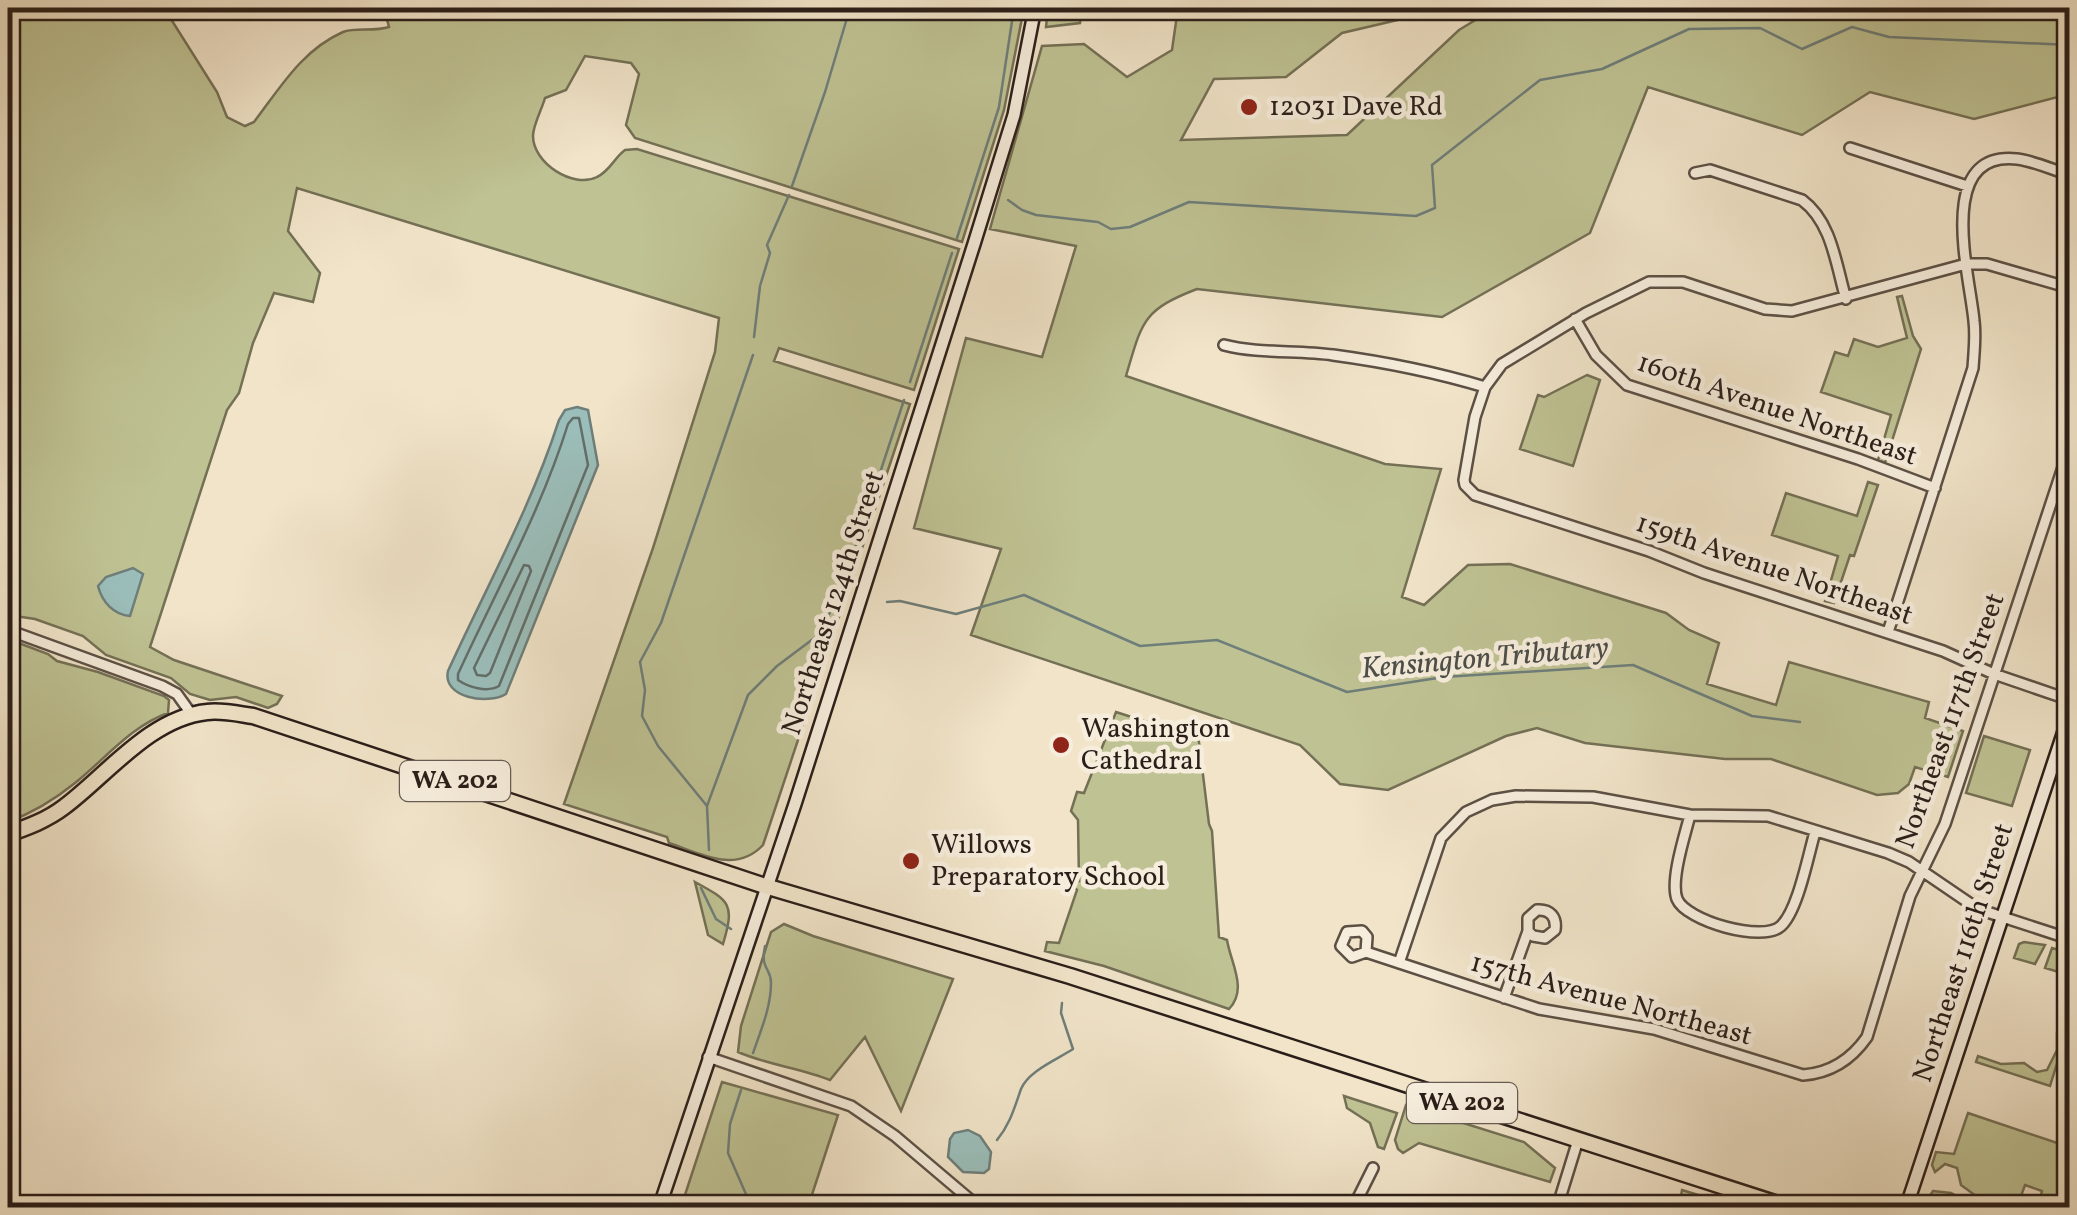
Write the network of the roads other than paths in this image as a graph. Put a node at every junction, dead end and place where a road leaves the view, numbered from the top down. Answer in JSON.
{"nodes":[{"id":1,"x":1035,"y":8,"type":"edge"},
{"id":2,"x":1850,"y":148,"type":"dead end"},
{"id":3,"x":1695,"y":173,"type":"dead end"},
{"id":4,"x":2070,"y":175,"type":"edge"},
{"id":5,"x":1967,"y":186,"type":"junction"},
{"id":6,"x":1966,"y":264,"type":"junction"},
{"id":7,"x":2070,"y":288,"type":"edge"},
{"id":8,"x":1846,"y":299,"type":"junction"},
{"id":9,"x":1575,"y":319,"type":"junction"},
{"id":10,"x":1224,"y":345,"type":"dead end"},
{"id":11,"x":1486,"y":388,"type":"junction"},
{"id":12,"x":2070,"y":446,"type":"edge"},
{"id":13,"x":1934,"y":488,"type":"junction"},
{"id":14,"x":8,"y":630,"type":"edge"},
{"id":15,"x":1888,"y":632,"type":"junction"},
{"id":16,"x":1994,"y":674,"type":"junction"},
{"id":17,"x":2070,"y":700,"type":"edge"},
{"id":18,"x":2070,"y":714,"type":"edge"},
{"id":19,"x":192,"y":715,"type":"junction"},
{"id":20,"x":1690,"y":815,"type":"junction"},
{"id":21,"x":1815,"y":832,"type":"junction"},
{"id":22,"x":8,"y":834,"type":"edge"},
{"id":23,"x":1922,"y":870,"type":"junction"},
{"id":24,"x":765,"y":886,"type":"junction"},
{"id":25,"x":2003,"y":917,"type":"junction"},
{"id":26,"x":1528,"y":931,"type":"dead end"},
{"id":27,"x":2070,"y":939,"type":"edge"},
{"id":28,"x":1366,"y":952,"type":"dead end"},
{"id":29,"x":1399,"y":962,"type":"junction"},
{"id":30,"x":1504,"y":998,"type":"junction"},
{"id":31,"x":708,"y":1058,"type":"junction"},
{"id":32,"x":1844,"y":1061,"type":"joint"},
{"id":33,"x":1578,"y":1140,"type":"junction"},
{"id":34,"x":1373,"y":1168,"type":"dead end"},
{"id":35,"x":660,"y":1208,"type":"edge"},
{"id":36,"x":980,"y":1208,"type":"edge"},
{"id":37,"x":1354,"y":1208,"type":"edge"},
{"id":38,"x":1557,"y":1208,"type":"edge"},
{"id":39,"x":1790,"y":1208,"type":"edge"},
{"id":40,"x":1906,"y":1208,"type":"edge"}],
"edges":[{"from":1,"to":24,"type":"street","name":"Northeast 124th Street"},
{"from":2,"to":5,"type":"street"},
{"from":3,"to":8,"type":"street"},
{"from":4,"to":5,"type":"street"},
{"from":5,"to":6,"type":"street"},
{"from":6,"to":7,"type":"street"},
{"from":6,"to":8,"type":"street"},
{"from":6,"to":13,"type":"street"},
{"from":8,"to":9,"type":"street"},
{"from":9,"to":11,"type":"street"},
{"from":9,"to":13,"type":"street","name":"160th Avenue Northeast"},
{"from":10,"to":11,"type":"street"},
{"from":11,"to":15,"type":"street","name":"159th Avenue Northeast"},
{"from":12,"to":16,"type":"street","name":"Northeast 117th Street"},
{"from":13,"to":15,"type":"street"},
{"from":14,"to":19,"type":"street"},
{"from":15,"to":16,"type":"street","name":"159th Avenue Northeast"},
{"from":16,"to":17,"type":"street","name":"159th Avenue Northeast"},
{"from":16,"to":23,"type":"street","name":"Northeast 117th Street"},
{"from":18,"to":25,"type":"street","name":"Northeast 116th Street"},
{"from":19,"to":22,"type":"main road","number":"WA 202"},
{"from":19,"to":24,"type":"main road","number":"WA 202"},
{"from":20,"to":21,"type":"street"},
{"from":20,"to":21,"type":"street"},
{"from":20,"to":29,"type":"street"},
{"from":21,"to":23,"type":"street"},
{"from":23,"to":25,"type":"street"},
{"from":23,"to":32,"type":"street","name":"Northeast 117th Street"},
{"from":24,"to":31,"type":"street","name":"Northeast 124th Street"},
{"from":24,"to":33,"type":"main road","number":"WA 202"},
{"from":25,"to":27,"type":"street"},
{"from":25,"to":40,"type":"street","name":"Northeast 116th Street"},
{"from":26,"to":30,"type":"street"},
{"from":28,"to":29,"type":"street","name":"157th Avenue Northeast"},
{"from":29,"to":30,"type":"street","name":"157th Avenue Northeast"},
{"from":30,"to":32,"type":"street","name":"157th Avenue Northeast"},
{"from":31,"to":35,"type":"street","name":"Northeast 124th Street"},
{"from":31,"to":36,"type":"street"},
{"from":33,"to":38,"type":"street"},
{"from":33,"to":39,"type":"main road","number":"WA 202"},
{"from":34,"to":37,"type":"street"}]}
